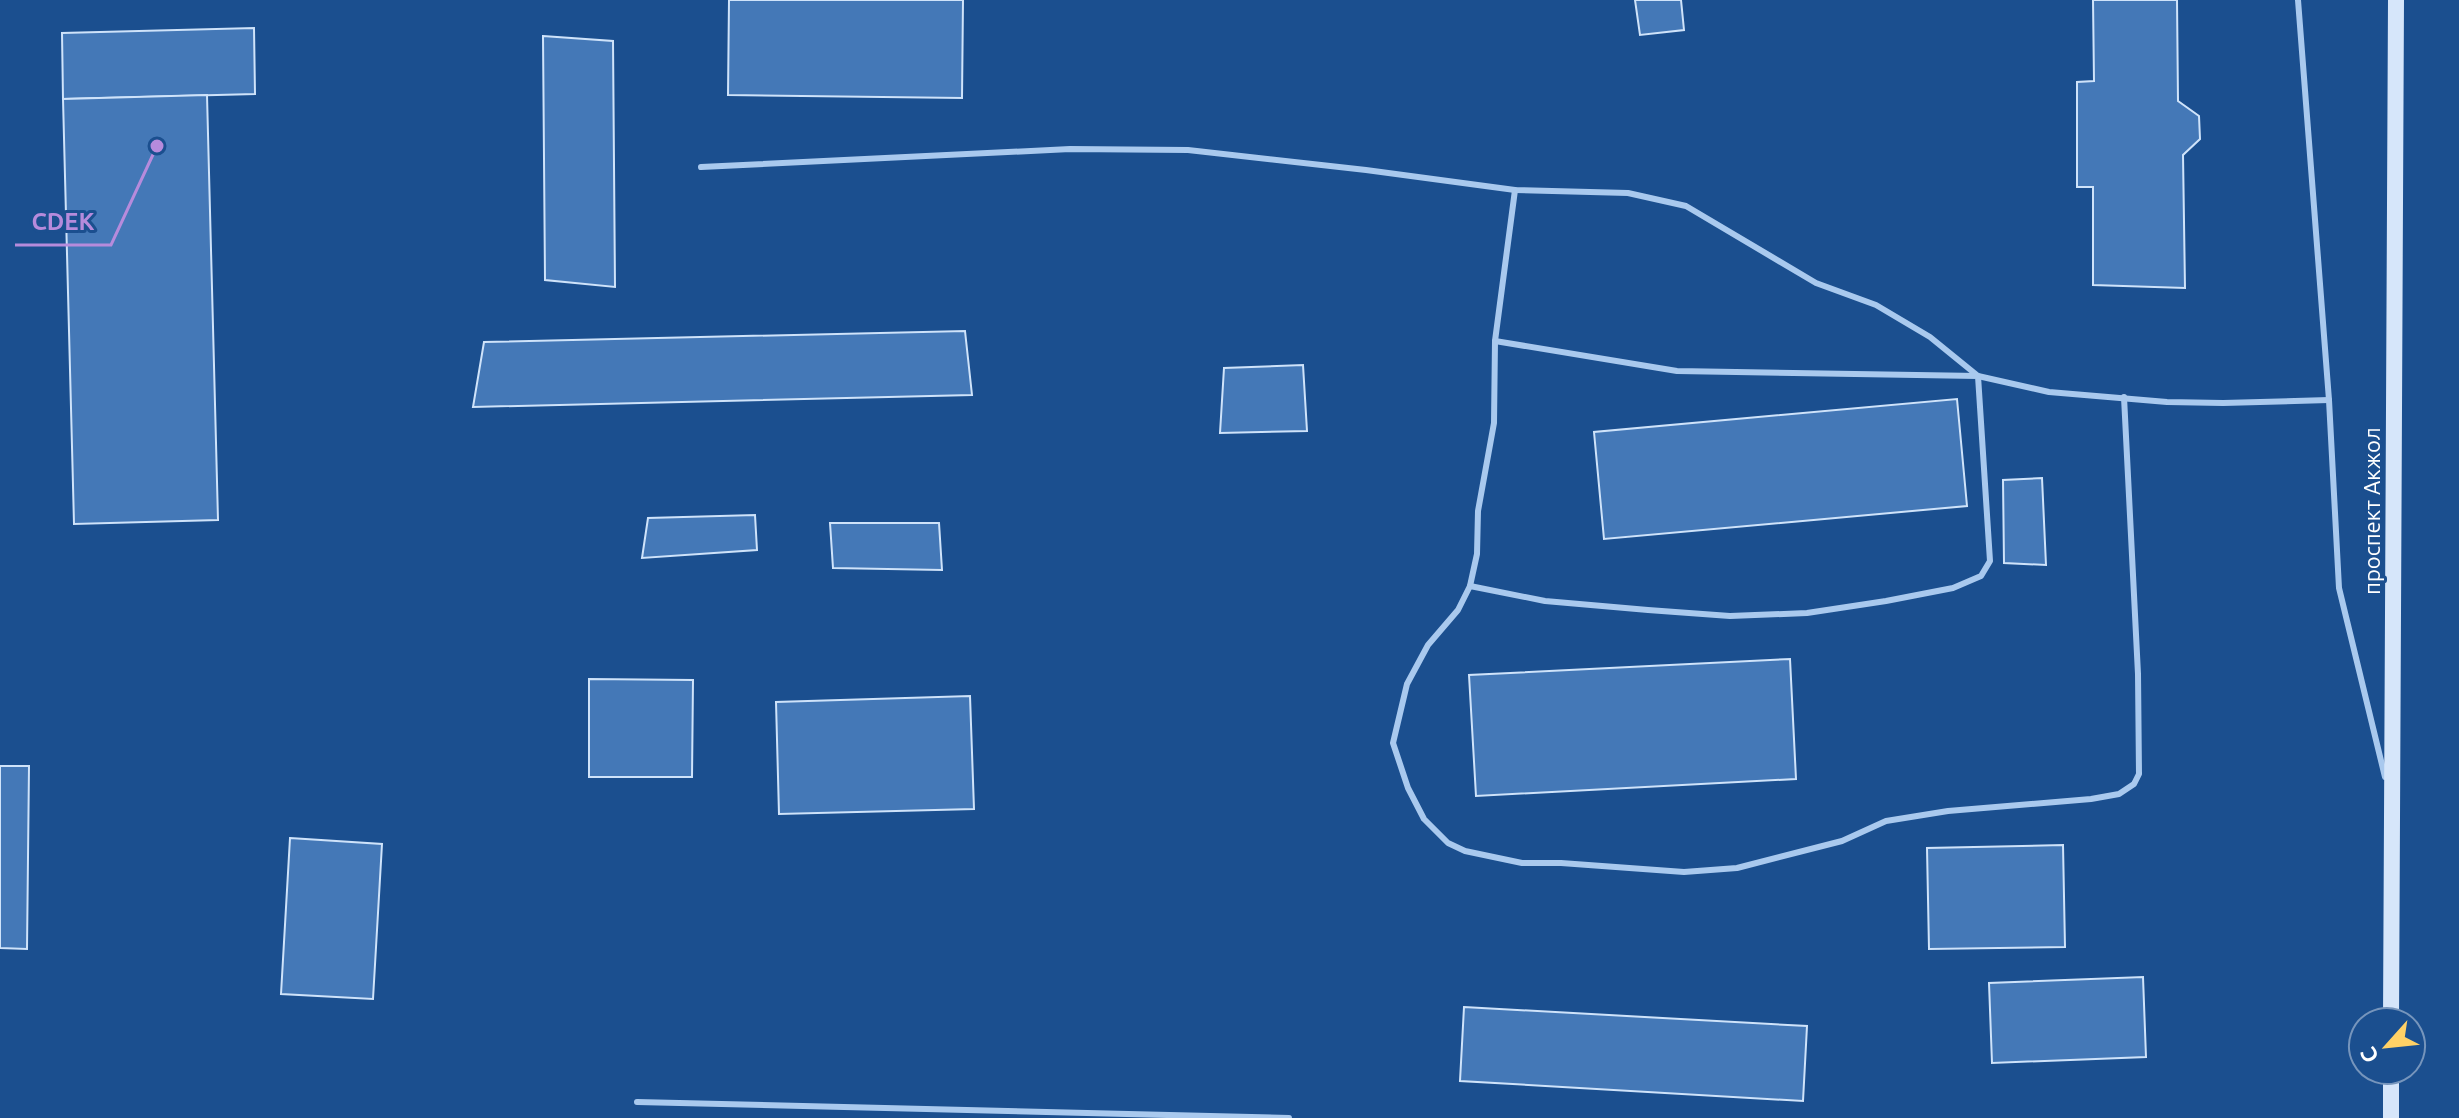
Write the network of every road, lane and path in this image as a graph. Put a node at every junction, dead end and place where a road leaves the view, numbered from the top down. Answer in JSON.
{"nodes":[{"id":1,"x":2298,"y":0,"type":"edge"},
{"id":2,"x":2396,"y":0,"type":"edge"},
{"id":3,"x":701,"y":167,"type":"dead end"},
{"id":4,"x":1515,"y":190,"type":"junction"},
{"id":5,"x":1495,"y":341,"type":"junction"},
{"id":6,"x":1978,"y":376,"type":"junction"},
{"id":7,"x":2124,"y":397,"type":"junction"},
{"id":8,"x":2329,"y":400,"type":"junction"},
{"id":9,"x":1470,"y":586,"type":"junction"},
{"id":10,"x":2392,"y":807,"type":"junction"},
{"id":11,"x":2391,"y":1006,"type":"edge"},
{"id":12,"x":2391,"y":1086,"type":"edge"},
{"id":13,"x":637,"y":1102,"type":"dead end"},
{"id":14,"x":1289,"y":1118,"type":"edge"},
{"id":15,"x":2391,"y":1118,"type":"edge"}],
"edges":[{"from":1,"to":8,"type":"lane"},
{"from":2,"to":10,"type":"main road","name":"проспект Акжол"},
{"from":3,"to":4,"type":"lane"},
{"from":4,"to":5,"type":"lane"},
{"from":4,"to":6,"type":"lane"},
{"from":5,"to":6,"type":"lane"},
{"from":5,"to":9,"type":"lane"},
{"from":6,"to":7,"type":"lane"},
{"from":6,"to":9,"type":"lane"},
{"from":7,"to":8,"type":"lane"},
{"from":7,"to":9,"type":"lane"},
{"from":8,"to":10,"type":"lane"},
{"from":10,"to":11,"type":"main road","name":"проспект Акжол"},
{"from":12,"to":15,"type":"main road"},
{"from":13,"to":14,"type":"lane"}]}
